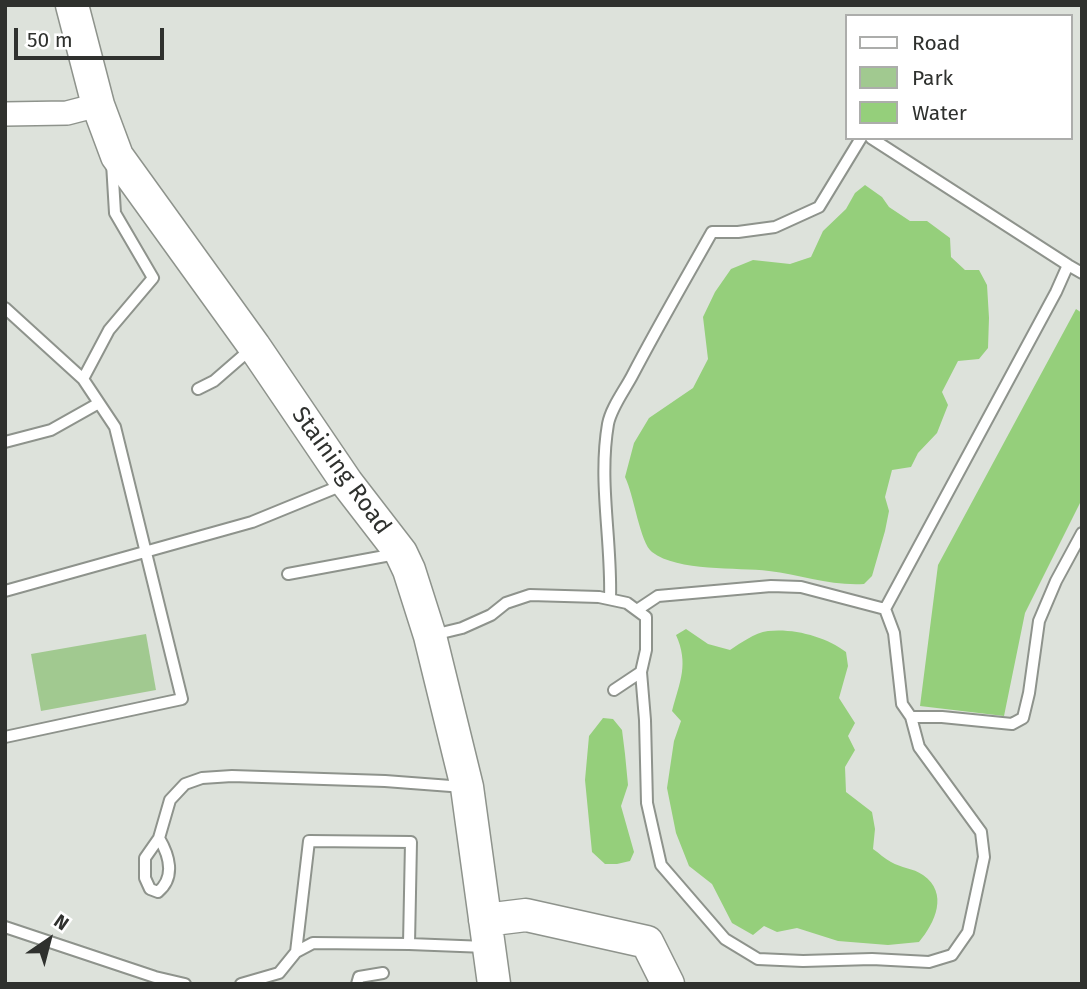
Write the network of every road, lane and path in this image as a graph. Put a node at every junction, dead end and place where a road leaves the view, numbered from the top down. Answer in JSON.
{"nodes":[{"id":1,"x":72,"y":5,"type":"edge"},
{"id":2,"x":98,"y":105,"type":"junction"},
{"id":3,"x":5,"y":114,"type":"edge"},
{"id":4,"x":860,"y":140,"type":"edge"},
{"id":5,"x":874,"y":140,"type":"edge"},
{"id":6,"x":111,"y":144,"type":"junction"},
{"id":7,"x":1068,"y":265,"type":"junction"},
{"id":8,"x":1082,"y":273,"type":"edge"},
{"id":9,"x":5,"y":308,"type":"edge"},
{"id":10,"x":254,"y":346,"type":"junction"},
{"id":11,"x":83,"y":379,"type":"junction"},
{"id":12,"x":198,"y":389,"type":"dead end"},
{"id":13,"x":99,"y":403,"type":"junction"},
{"id":14,"x":5,"y":442,"type":"edge"},
{"id":15,"x":347,"y":483,"type":"junction"},
{"id":16,"x":1082,"y":533,"type":"edge"},
{"id":17,"x":146,"y":552,"type":"junction"},
{"id":18,"x":401,"y":553,"type":"junction"},
{"id":19,"x":288,"y":574,"type":"dead end"},
{"id":20,"x":5,"y":591,"type":"edge"},
{"id":21,"x":610,"y":599,"type":"junction"},
{"id":22,"x":885,"y":609,"type":"junction"},
{"id":23,"x":637,"y":610,"type":"junction"},
{"id":24,"x":430,"y":636,"type":"junction"},
{"id":25,"x":641,"y":672,"type":"junction"},
{"id":26,"x":614,"y":690,"type":"dead end"},
{"id":27,"x":911,"y":717,"type":"junction"},
{"id":28,"x":5,"y":737,"type":"edge"},
{"id":29,"x":467,"y":787,"type":"junction"},
{"id":30,"x":159,"y":838,"type":"dead end"},
{"id":31,"x":5,"y":927,"type":"edge"},
{"id":32,"x":487,"y":934,"type":"junction"},
{"id":33,"x":409,"y":944,"type":"junction"},
{"id":34,"x":296,"y":952,"type":"junction"},
{"id":35,"x":383,"y":973,"type":"dead end"},
{"id":36,"x":184,"y":984,"type":"edge"},
{"id":37,"x":242,"y":984,"type":"edge"},
{"id":38,"x":357,"y":984,"type":"edge"},
{"id":39,"x":494,"y":984,"type":"edge"},
{"id":40,"x":668,"y":984,"type":"edge"}],
"edges":[{"from":1,"to":2,"type":"street","name":"Staining Road"},
{"from":2,"to":3,"type":"street"},
{"from":2,"to":6,"type":"street","name":"Staining Road"},
{"from":4,"to":21,"type":"lane"},
{"from":5,"to":7,"type":"lane"},
{"from":6,"to":10,"type":"street","name":"Staining Road"},
{"from":6,"to":11,"type":"lane"},
{"from":7,"to":8,"type":"lane"},
{"from":7,"to":22,"type":"lane"},
{"from":9,"to":11,"type":"lane"},
{"from":10,"to":12,"type":"lane"},
{"from":10,"to":15,"type":"street","name":"Staining Road"},
{"from":11,"to":13,"type":"lane"},
{"from":13,"to":14,"type":"lane"},
{"from":13,"to":17,"type":"lane"},
{"from":15,"to":17,"type":"lane"},
{"from":15,"to":18,"type":"street","name":"Staining Road"},
{"from":16,"to":27,"type":"lane"},
{"from":17,"to":20,"type":"lane"},
{"from":17,"to":28,"type":"lane"},
{"from":18,"to":19,"type":"lane"},
{"from":18,"to":24,"type":"street","name":"Staining Road"},
{"from":21,"to":23,"type":"lane"},
{"from":21,"to":24,"type":"lane"},
{"from":22,"to":23,"type":"lane"},
{"from":22,"to":27,"type":"lane"},
{"from":23,"to":25,"type":"lane"},
{"from":24,"to":29,"type":"street","name":"Staining Road"},
{"from":25,"to":26,"type":"lane"},
{"from":25,"to":27,"type":"lane"},
{"from":29,"to":30,"type":"lane"},
{"from":29,"to":32,"type":"street","name":"Staining Road"},
{"from":31,"to":36,"type":"lane"},
{"from":32,"to":33,"type":"lane"},
{"from":32,"to":39,"type":"street","name":"Staining Road"},
{"from":32,"to":40,"type":"street"},
{"from":33,"to":34,"type":"lane"},
{"from":33,"to":34,"type":"lane"},
{"from":34,"to":37,"type":"lane"},
{"from":35,"to":38,"type":"lane"}]}
